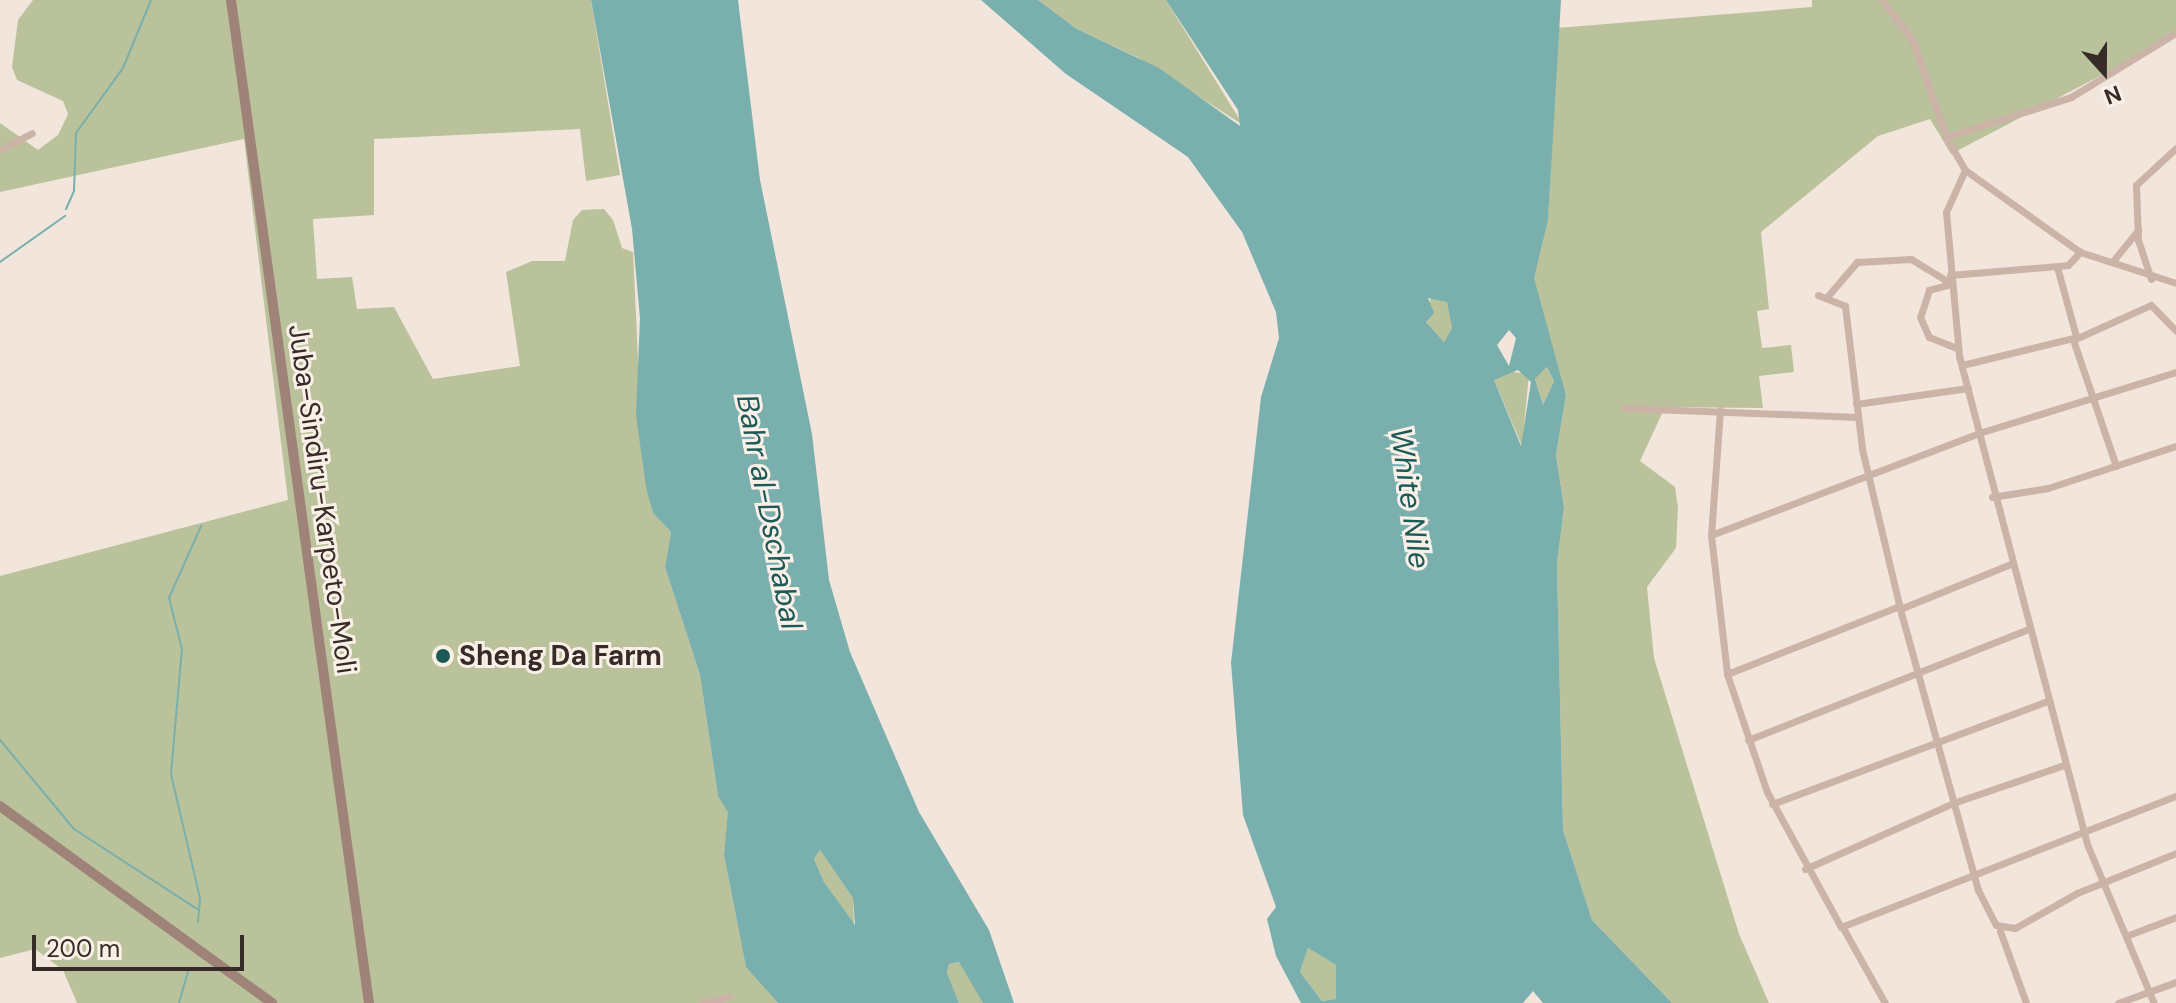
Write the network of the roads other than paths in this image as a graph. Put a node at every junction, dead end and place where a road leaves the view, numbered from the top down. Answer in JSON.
{"nodes":[{"id":1,"x":231,"y":0,"type":"edge"},
{"id":2,"x":1882,"y":0,"type":"edge"},
{"id":3,"x":2176,"y":33,"type":"edge"},
{"id":4,"x":32,"y":133,"type":"dead end"},
{"id":5,"x":1946,"y":137,"type":"junction"},
{"id":6,"x":2176,"y":148,"type":"edge"},
{"id":7,"x":0,"y":150,"type":"edge"},
{"id":8,"x":1965,"y":170,"type":"junction"},
{"id":9,"x":2139,"y":228,"type":"junction"},
{"id":10,"x":2080,"y":252,"type":"junction"},
{"id":11,"x":2113,"y":261,"type":"junction"},
{"id":12,"x":2057,"y":267,"type":"junction"},
{"id":13,"x":1950,"y":275,"type":"junction"},
{"id":14,"x":2151,"y":279,"type":"junction"},
{"id":15,"x":2176,"y":283,"type":"edge"},
{"id":16,"x":1952,"y":284,"type":"junction"},
{"id":17,"x":2176,"y":331,"type":"edge"},
{"id":18,"x":2075,"y":337,"type":"junction"},
{"id":19,"x":1958,"y":349,"type":"junction"},
{"id":20,"x":1962,"y":365,"type":"junction"},
{"id":21,"x":2176,"y":372,"type":"edge"},
{"id":22,"x":1968,"y":388,"type":"junction"},
{"id":23,"x":2089,"y":402,"type":"junction"},
{"id":24,"x":1856,"y":404,"type":"junction"},
{"id":25,"x":1625,"y":408,"type":"dead end"},
{"id":26,"x":1720,"y":410,"type":"junction"},
{"id":27,"x":1857,"y":417,"type":"junction"},
{"id":28,"x":1979,"y":433,"type":"junction"},
{"id":29,"x":2176,"y":446,"type":"edge"},
{"id":30,"x":2116,"y":466,"type":"junction"},
{"id":31,"x":1868,"y":476,"type":"junction"},
{"id":32,"x":1992,"y":497,"type":"junction"},
{"id":33,"x":1711,"y":535,"type":"junction"},
{"id":34,"x":2011,"y":564,"type":"junction"},
{"id":35,"x":1900,"y":608,"type":"junction"},
{"id":36,"x":2028,"y":629,"type":"junction"},
{"id":37,"x":1919,"y":672,"type":"junction"},
{"id":38,"x":1727,"y":674,"type":"junction"},
{"id":39,"x":2047,"y":701,"type":"junction"},
{"id":40,"x":1748,"y":740,"type":"junction"},
{"id":41,"x":1938,"y":742,"type":"junction"},
{"id":42,"x":2064,"y":765,"type":"junction"},
{"id":43,"x":2176,"y":796,"type":"edge"},
{"id":44,"x":1953,"y":803,"type":"junction"},
{"id":45,"x":1772,"y":804,"type":"junction"},
{"id":46,"x":0,"y":806,"type":"edge"},
{"id":47,"x":2083,"y":829,"type":"junction"},
{"id":48,"x":2176,"y":853,"type":"edge"},
{"id":49,"x":1805,"y":869,"type":"junction"},
{"id":50,"x":1974,"y":874,"type":"junction"},
{"id":51,"x":2107,"y":881,"type":"junction"},
{"id":52,"x":2176,"y":917,"type":"edge"},
{"id":53,"x":1843,"y":928,"type":"junction"},
{"id":54,"x":2000,"y":931,"type":"junction"},
{"id":55,"x":2126,"y":936,"type":"junction"},
{"id":56,"x":2176,"y":982,"type":"edge"},
{"id":57,"x":2149,"y":992,"type":"junction"},
{"id":58,"x":729,"y":997,"type":"dead end"},
{"id":59,"x":272,"y":1003,"type":"edge"},
{"id":60,"x":369,"y":1003,"type":"edge"},
{"id":61,"x":702,"y":1003,"type":"edge"},
{"id":62,"x":1885,"y":1003,"type":"edge"},
{"id":63,"x":2026,"y":1003,"type":"edge"},
{"id":64,"x":2118,"y":1003,"type":"edge"},
{"id":65,"x":2154,"y":1003,"type":"edge"}],
"edges":[{"from":1,"to":60,"type":"main road","name":"Juba-Sindiru-Karpeto-Moli"},
{"from":2,"to":5,"type":"street"},
{"from":3,"to":5,"type":"street"},
{"from":4,"to":7,"type":"street"},
{"from":5,"to":8,"type":"street"},
{"from":6,"to":9,"type":"street"},
{"from":8,"to":10,"type":"street"},
{"from":8,"to":13,"type":"street"},
{"from":9,"to":11,"type":"street"},
{"from":9,"to":14,"type":"street"},
{"from":10,"to":11,"type":"street"},
{"from":10,"to":12,"type":"street"},
{"from":11,"to":14,"type":"street"},
{"from":12,"to":13,"type":"street"},
{"from":12,"to":18,"type":"street"},
{"from":13,"to":16,"type":"street"},
{"from":14,"to":15,"type":"street"},
{"from":16,"to":19,"type":"street"},
{"from":16,"to":19,"type":"street"},
{"from":16,"to":24,"type":"street"},
{"from":17,"to":18,"type":"street"},
{"from":18,"to":20,"type":"street"},
{"from":18,"to":23,"type":"street"},
{"from":19,"to":20,"type":"street"},
{"from":20,"to":22,"type":"street"},
{"from":21,"to":23,"type":"street"},
{"from":22,"to":24,"type":"street"},
{"from":22,"to":28,"type":"street"},
{"from":23,"to":28,"type":"street"},
{"from":23,"to":30,"type":"street"},
{"from":24,"to":27,"type":"street"},
{"from":25,"to":26,"type":"street"},
{"from":26,"to":27,"type":"street"},
{"from":26,"to":33,"type":"street"},
{"from":27,"to":31,"type":"street"},
{"from":28,"to":31,"type":"street"},
{"from":28,"to":32,"type":"street"},
{"from":29,"to":30,"type":"street"},
{"from":30,"to":32,"type":"street"},
{"from":31,"to":33,"type":"street"},
{"from":31,"to":35,"type":"street"},
{"from":32,"to":34,"type":"street"},
{"from":33,"to":38,"type":"street"},
{"from":34,"to":35,"type":"street"},
{"from":34,"to":36,"type":"street"},
{"from":35,"to":37,"type":"street"},
{"from":35,"to":38,"type":"street"},
{"from":36,"to":37,"type":"street"},
{"from":36,"to":39,"type":"street"},
{"from":37,"to":40,"type":"street"},
{"from":37,"to":41,"type":"street"},
{"from":38,"to":40,"type":"street"},
{"from":39,"to":41,"type":"street"},
{"from":39,"to":42,"type":"street"},
{"from":40,"to":45,"type":"street"},
{"from":41,"to":44,"type":"street"},
{"from":41,"to":45,"type":"street"},
{"from":42,"to":44,"type":"street"},
{"from":42,"to":47,"type":"street"},
{"from":43,"to":47,"type":"street"},
{"from":44,"to":49,"type":"street"},
{"from":44,"to":50,"type":"street"},
{"from":45,"to":49,"type":"street"},
{"from":46,"to":59,"type":"main road"},
{"from":47,"to":50,"type":"street"},
{"from":47,"to":51,"type":"street"},
{"from":48,"to":51,"type":"street"},
{"from":49,"to":53,"type":"street"},
{"from":50,"to":53,"type":"street"},
{"from":50,"to":54,"type":"street"},
{"from":51,"to":54,"type":"street"},
{"from":51,"to":55,"type":"street"},
{"from":52,"to":55,"type":"street"},
{"from":53,"to":62,"type":"street"},
{"from":54,"to":63,"type":"street"},
{"from":55,"to":57,"type":"street"},
{"from":56,"to":57,"type":"street"},
{"from":57,"to":64,"type":"street"},
{"from":57,"to":65,"type":"street"},
{"from":58,"to":61,"type":"street"}]}
